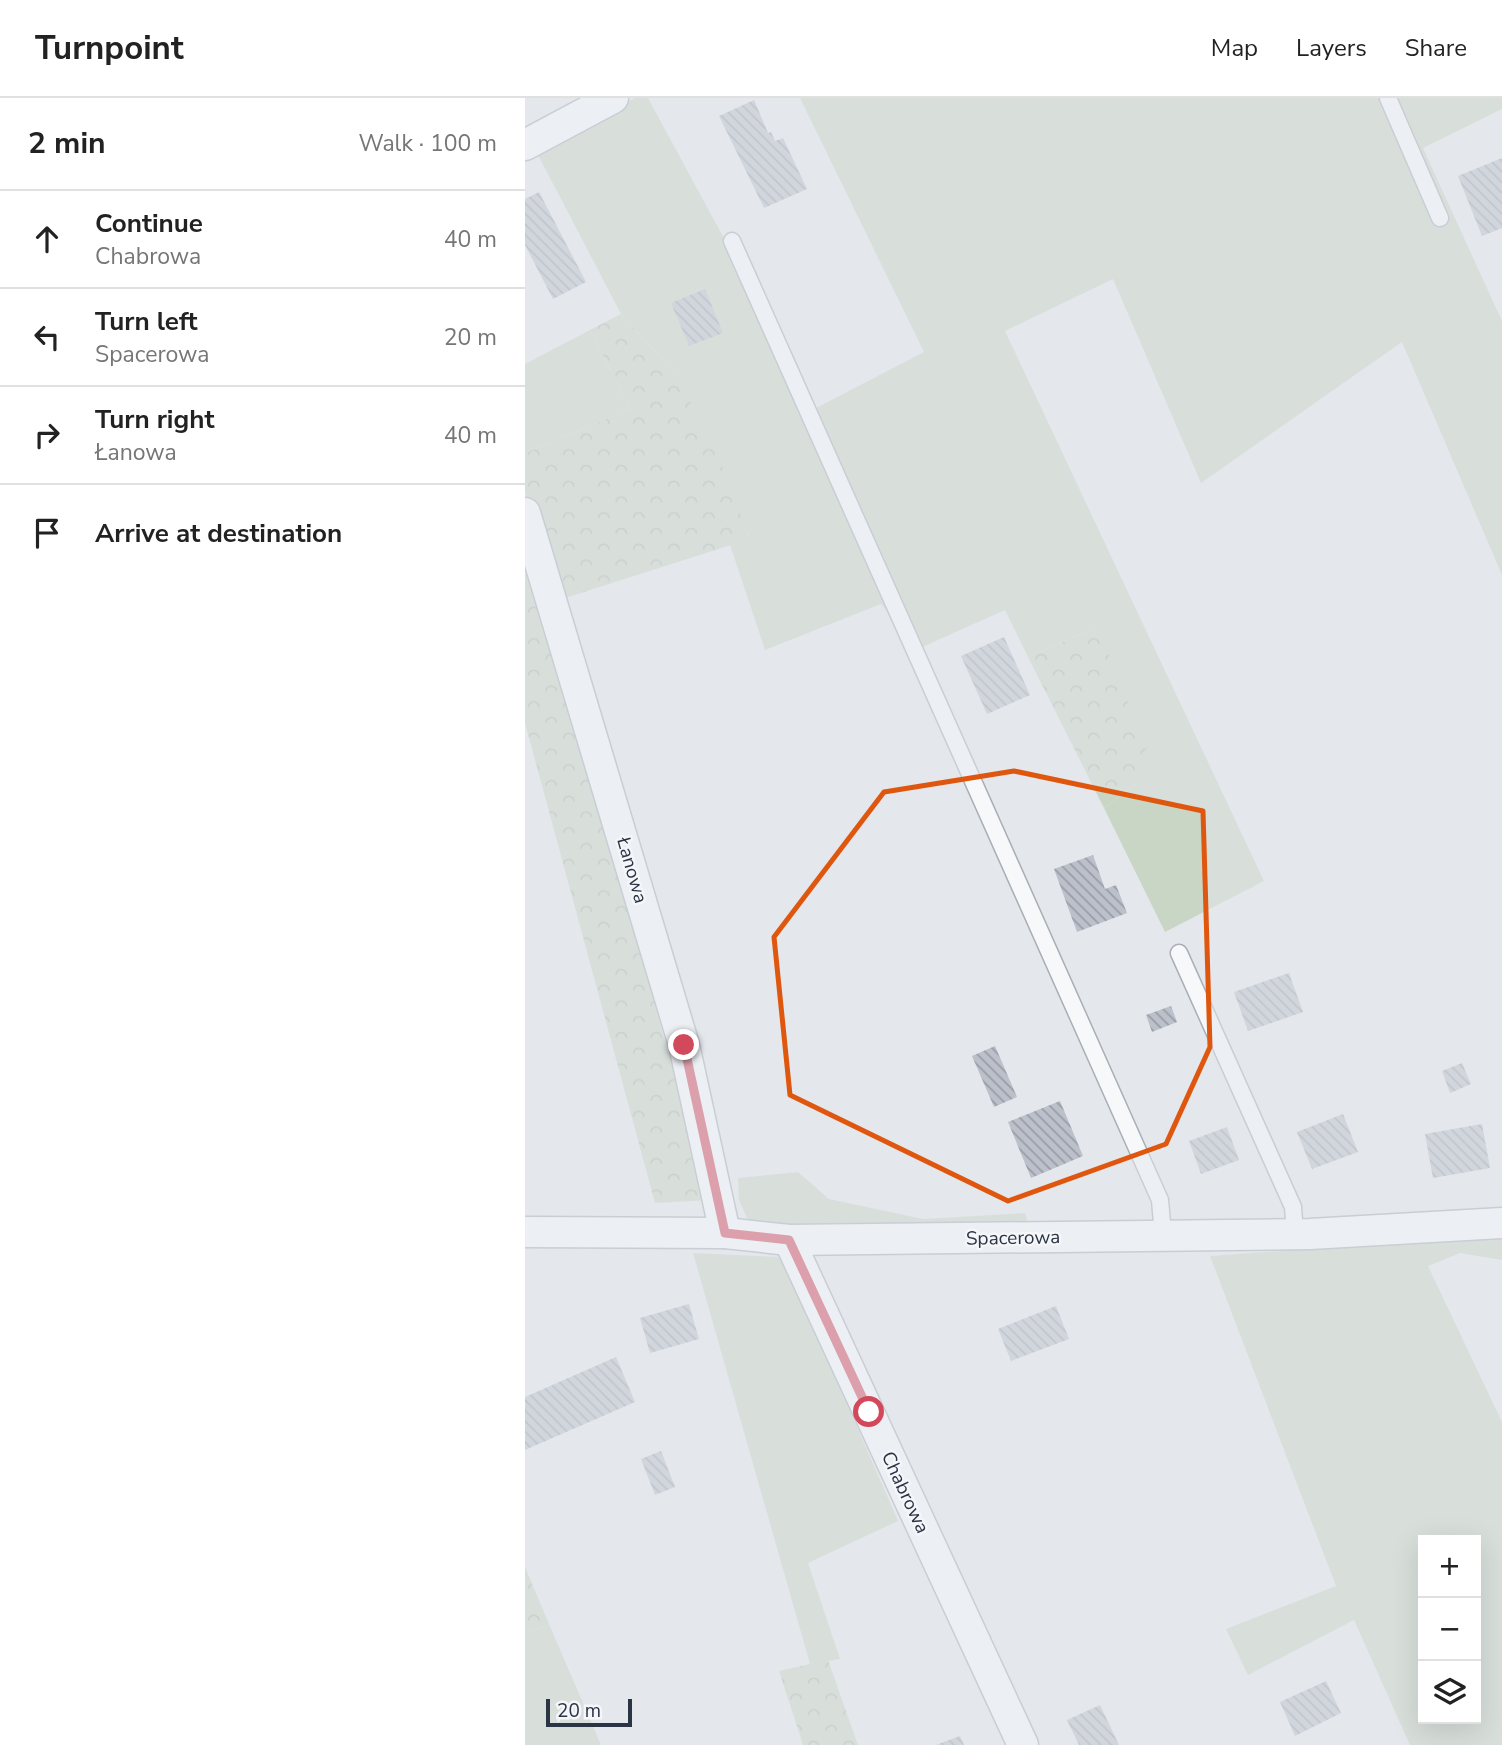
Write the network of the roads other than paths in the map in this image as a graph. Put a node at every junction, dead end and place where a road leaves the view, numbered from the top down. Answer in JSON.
{"nodes":[{"id":1,"x":613,"y":98,"type":"edge"},
{"id":2,"x":1388,"y":98,"type":"edge"},
{"id":3,"x":525,"y":145,"type":"edge"},
{"id":4,"x":1440,"y":218,"type":"dead end"},
{"id":5,"x":732,"y":241,"type":"dead end"},
{"id":6,"x":525,"y":513,"type":"edge"},
{"id":7,"x":1178,"y":953,"type":"dead end"},
{"id":8,"x":1502,"y":1223,"type":"edge"},
{"id":9,"x":525,"y":1232,"type":"edge"},
{"id":10,"x":725,"y":1233,"type":"junction"},
{"id":11,"x":1295,"y":1234,"type":"junction"},
{"id":12,"x":1163,"y":1236,"type":"junction"},
{"id":13,"x":789,"y":1240,"type":"junction"},
{"id":14,"x":1023,"y":1745,"type":"edge"}],
"edges":[{"from":1,"to":3,"type":"street"},
{"from":2,"to":4,"type":"lane"},
{"from":5,"to":12,"type":"lane"},
{"from":6,"to":10,"type":"street","name":"Łanowa"},
{"from":7,"to":11,"type":"lane"},
{"from":8,"to":11,"type":"street","name":"Spacerowa"},
{"from":9,"to":10,"type":"street","name":"Spacerowa"},
{"from":10,"to":13,"type":"street","name":"Spacerowa"},
{"from":11,"to":12,"type":"street","name":"Spacerowa"},
{"from":12,"to":13,"type":"street","name":"Spacerowa"},
{"from":13,"to":14,"type":"street","name":"Chabrowa"}]}
